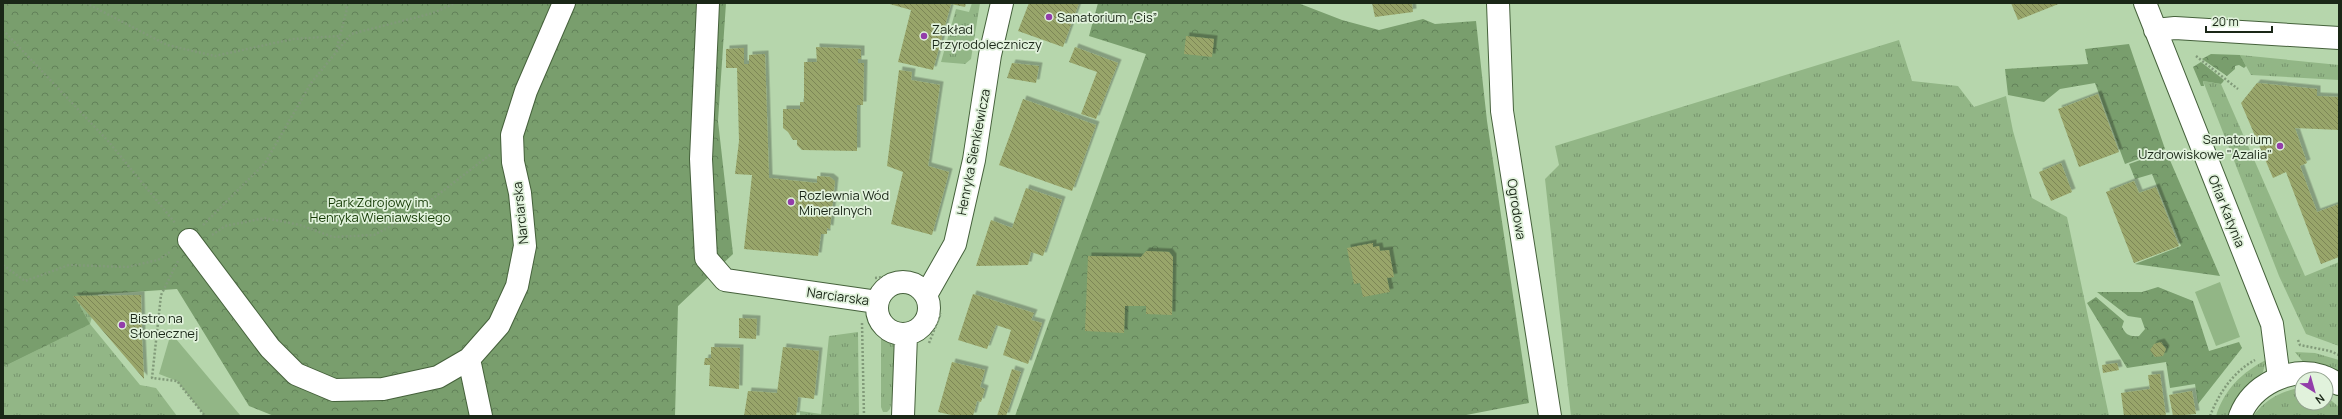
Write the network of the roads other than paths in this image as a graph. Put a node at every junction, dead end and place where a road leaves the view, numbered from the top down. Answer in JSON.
{"nodes":[{"id":1,"x":564,"y":3,"type":"edge"},
{"id":2,"x":708,"y":3,"type":"edge"},
{"id":3,"x":1002,"y":3,"type":"edge"},
{"id":4,"x":1498,"y":3,"type":"edge"},
{"id":5,"x":2145,"y":3,"type":"edge"},
{"id":6,"x":2155,"y":30,"type":"junction"},
{"id":7,"x":2339,"y":38,"type":"edge"},
{"id":8,"x":192,"y":243,"type":"road end"},
{"id":9,"x":926,"y":295,"type":"junction"},
{"id":10,"x":869,"y":300,"type":"junction"},
{"id":11,"x":906,"y":335,"type":"junction"},
{"id":12,"x":469,"y":359,"type":"junction"},
{"id":13,"x":2279,"y":378,"type":"junction"},
{"id":14,"x":2339,"y":384,"type":"edge"},
{"id":15,"x":1545,"y":415,"type":"edge"},
{"id":16,"x":481,"y":416,"type":"edge"},
{"id":17,"x":904,"y":416,"type":"edge"},
{"id":18,"x":2240,"y":416,"type":"edge"}],
"edges":[{"from":1,"to":12,"type":"street","name":"Narciarska"},
{"from":2,"to":10,"type":"street","name":"Narciarska"},
{"from":3,"to":9,"type":"street","name":"Henryka Sienkiewicza"},
{"from":4,"to":15,"type":"street","name":"Ogrodowa"},
{"from":5,"to":6,"type":"street","name":"Ofiar Katynia"},
{"from":6,"to":7,"type":"street"},
{"from":6,"to":13,"type":"street","name":"Ofiar Katynia"},
{"from":8,"to":12,"type":"street","name":"Narciarska"},
{"from":9,"to":10,"type":"street"},
{"from":9,"to":11,"type":"street"},
{"from":10,"to":11,"type":"street"},
{"from":11,"to":17,"type":"street"},
{"from":12,"to":16,"type":"street"},
{"from":13,"to":14,"type":"street"},
{"from":13,"to":18,"type":"street"}]}
